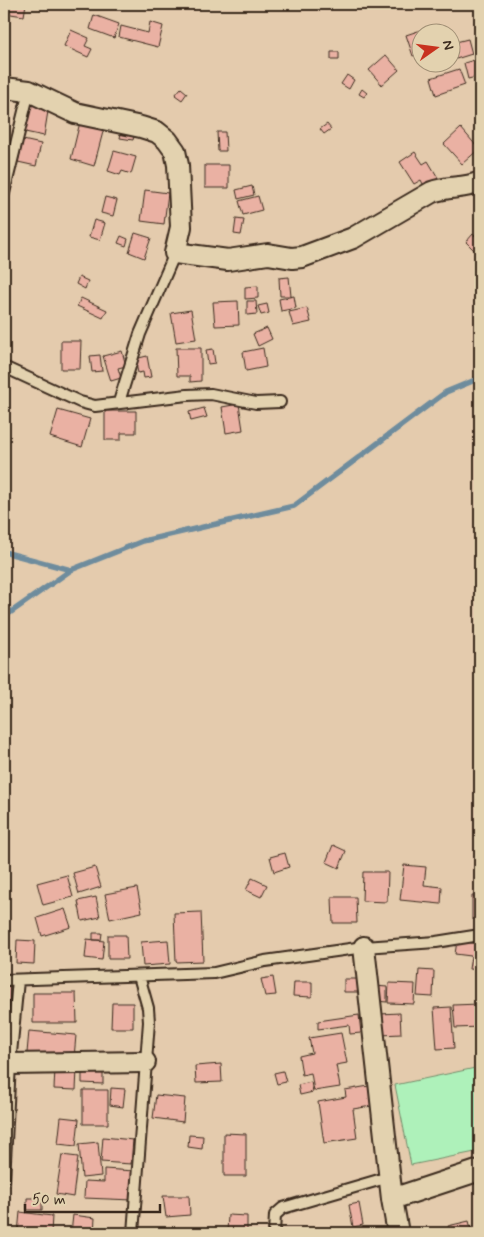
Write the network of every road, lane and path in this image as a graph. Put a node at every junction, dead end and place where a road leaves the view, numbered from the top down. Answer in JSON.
{"nodes":[{"id":1,"x":4,"y":88,"type":"edge"},
{"id":2,"x":29,"y":91,"type":"junction"},
{"id":3,"x":480,"y":182,"type":"edge"},
{"id":4,"x":4,"y":192,"type":"edge"},
{"id":5,"x":175,"y":254,"type":"junction"},
{"id":6,"x":4,"y":367,"type":"edge"},
{"id":7,"x":119,"y":402,"type":"junction"},
{"id":8,"x":280,"y":402,"type":"dead end"},
{"id":9,"x":480,"y":934,"type":"edge"},
{"id":10,"x":364,"y":947,"type":"junction"},
{"id":11,"x":139,"y":976,"type":"junction"},
{"id":12,"x":4,"y":980,"type":"edge"},
{"id":13,"x":18,"y":980,"type":"junction"},
{"id":14,"x":145,"y":1062,"type":"junction"},
{"id":15,"x":7,"y":1064,"type":"edge"},
{"id":16,"x":480,"y":1170,"type":"edge"},
{"id":17,"x":389,"y":1177,"type":"junction"},
{"id":18,"x":4,"y":1180,"type":"edge"},
{"id":19,"x":392,"y":1199,"type":"junction"},
{"id":20,"x":133,"y":1233,"type":"edge"},
{"id":21,"x":274,"y":1233,"type":"edge"},
{"id":22,"x":398,"y":1233,"type":"edge"}],
"edges":[{"from":1,"to":2,"type":"street"},
{"from":2,"to":4,"type":"lane"},
{"from":2,"to":5,"type":"street"},
{"from":3,"to":5,"type":"street"},
{"from":5,"to":7,"type":"lane"},
{"from":6,"to":7,"type":"lane"},
{"from":7,"to":8,"type":"lane"},
{"from":9,"to":10,"type":"lane"},
{"from":10,"to":11,"type":"lane"},
{"from":10,"to":17,"type":"street"},
{"from":11,"to":13,"type":"lane"},
{"from":11,"to":14,"type":"lane"},
{"from":12,"to":13,"type":"lane"},
{"from":13,"to":15,"type":"lane"},
{"from":14,"to":15,"type":"street"},
{"from":14,"to":20,"type":"lane"},
{"from":15,"to":18,"type":"lane"},
{"from":16,"to":19,"type":"street"},
{"from":17,"to":19,"type":"street"},
{"from":17,"to":21,"type":"lane"},
{"from":19,"to":22,"type":"street"}]}
